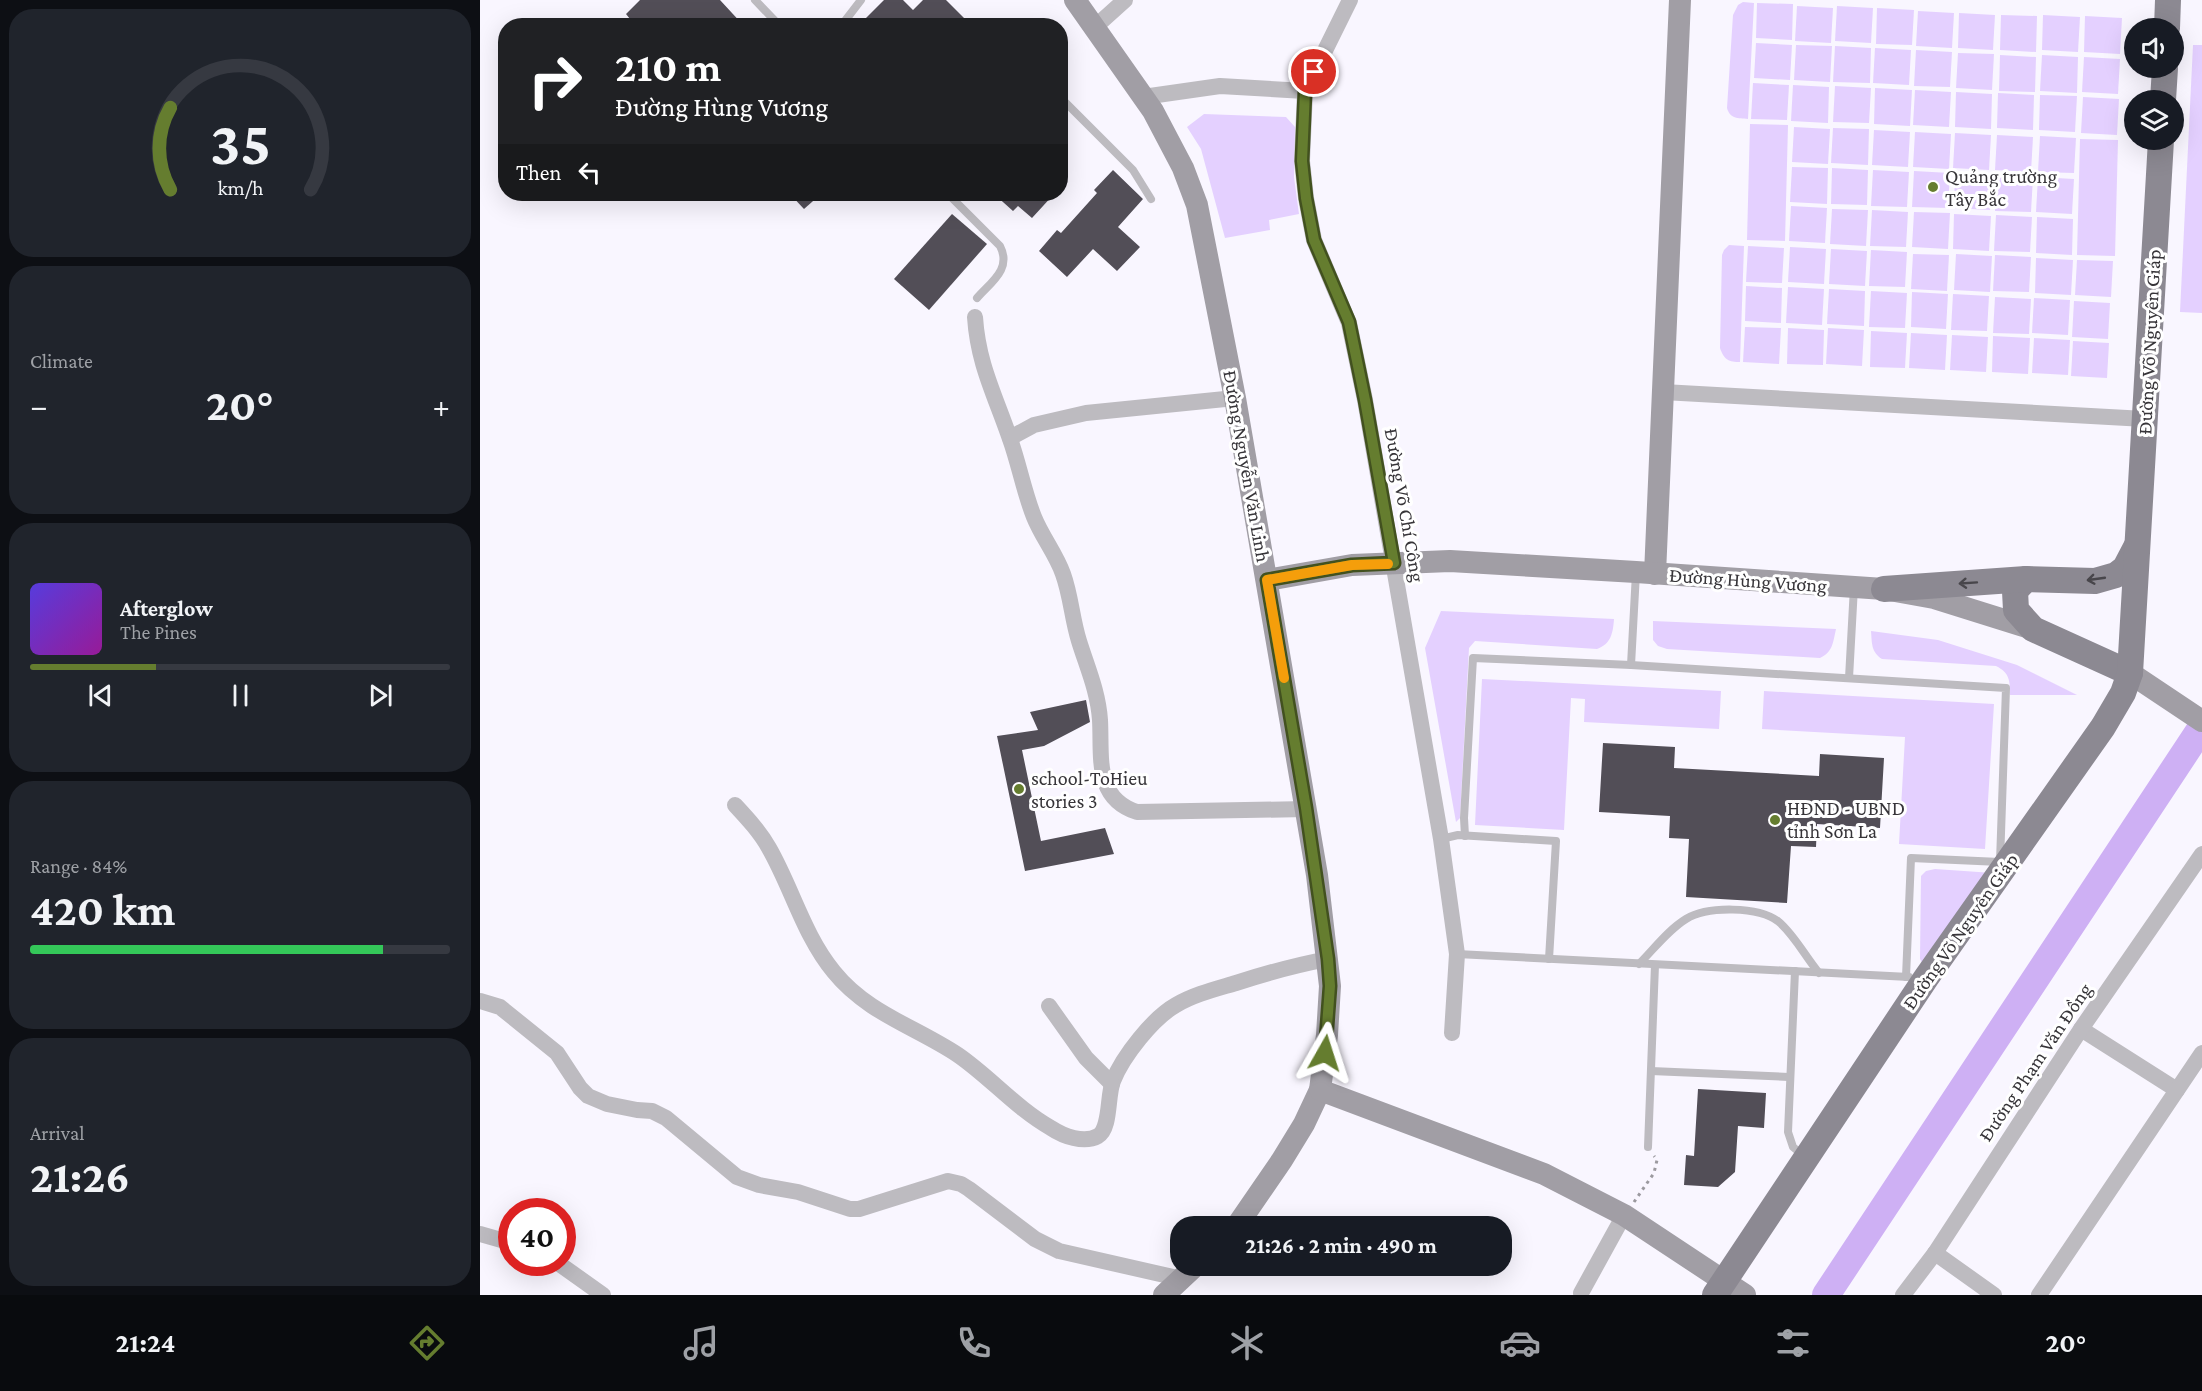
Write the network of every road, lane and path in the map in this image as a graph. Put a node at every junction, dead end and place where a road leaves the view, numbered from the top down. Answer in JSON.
{"nodes":[{"id":1,"x":755,"y":0,"type":"edge"},
{"id":2,"x":861,"y":0,"type":"edge"},
{"id":3,"x":1076,"y":0,"type":"edge"},
{"id":4,"x":1125,"y":0,"type":"edge"},
{"id":5,"x":1350,"y":0,"type":"edge"},
{"id":6,"x":1680,"y":0,"type":"edge"},
{"id":7,"x":2168,"y":0,"type":"edge"},
{"id":8,"x":772,"y":18,"type":"edge"},
{"id":9,"x":847,"y":18,"type":"edge"},
{"id":10,"x":2167,"y":18,"type":"edge"},
{"id":11,"x":1095,"y":27,"type":"junction"},
{"id":12,"x":1305,"y":91,"type":"junction"},
{"id":13,"x":1143,"y":97,"type":"junction"},
{"id":14,"x":1068,"y":105,"type":"edge"},
{"id":15,"x":2159,"y":150,"type":"edge"},
{"id":16,"x":1151,"y":199,"type":"dead end"},
{"id":17,"x":955,"y":201,"type":"edge"},
{"id":18,"x":977,"y":298,"type":"dead end"},
{"id":19,"x":975,"y":317,"type":"dead end"},
{"id":20,"x":1663,"y":392,"type":"junction"},
{"id":21,"x":1235,"y":398,"type":"junction"},
{"id":22,"x":2145,"y":419,"type":"junction"},
{"id":23,"x":1010,"y":438,"type":"junction"},
{"id":24,"x":2137,"y":544,"type":"junction"},
{"id":25,"x":1394,"y":563,"type":"junction"},
{"id":26,"x":1645,"y":573,"type":"junction"},
{"id":27,"x":2026,"y":579,"type":"junction"},
{"id":28,"x":1267,"y":580,"type":"junction"},
{"id":29,"x":1854,"y":586,"type":"junction"},
{"id":30,"x":1884,"y":589,"type":"junction"},
{"id":31,"x":2032,"y":629,"type":"junction"},
{"id":32,"x":1631,"y":665,"type":"junction"},
{"id":33,"x":2130,"y":673,"type":"junction"},
{"id":34,"x":1849,"y":678,"type":"junction"},
{"id":35,"x":2202,"y":721,"type":"edge"},
{"id":36,"x":735,"y":805,"type":"dead end"},
{"id":37,"x":1306,"y":808,"type":"junction"},
{"id":38,"x":1465,"y":836,"type":"junction"},
{"id":39,"x":1441,"y":839,"type":"junction"},
{"id":40,"x":2202,"y":854,"type":"edge"},
{"id":41,"x":2003,"y":864,"type":"junction"},
{"id":42,"x":1457,"y":954,"type":"junction"},
{"id":43,"x":1328,"y":959,"type":"junction"},
{"id":44,"x":1549,"y":959,"type":"junction"},
{"id":45,"x":1640,"y":964,"type":"junction"},
{"id":46,"x":1655,"y":965,"type":"junction"},
{"id":47,"x":1795,"y":971,"type":"junction"},
{"id":48,"x":1819,"y":973,"type":"junction"},
{"id":49,"x":1916,"y":977,"type":"junction"},
{"id":50,"x":480,"y":1001,"type":"edge"},
{"id":51,"x":1049,"y":1006,"type":"dead end"},
{"id":52,"x":2081,"y":1029,"type":"junction"},
{"id":53,"x":1452,"y":1033,"type":"dead end"},
{"id":54,"x":2202,"y":1053,"type":"edge"},
{"id":55,"x":1651,"y":1071,"type":"junction"},
{"id":56,"x":1789,"y":1077,"type":"junction"},
{"id":57,"x":1112,"y":1084,"type":"junction"},
{"id":58,"x":1320,"y":1089,"type":"junction"},
{"id":59,"x":2177,"y":1090,"type":"junction"},
{"id":60,"x":1648,"y":1147,"type":"joint"},
{"id":61,"x":1807,"y":1159,"type":"junction"},
{"id":62,"x":1624,"y":1215,"type":"junction"},
{"id":63,"x":1244,"y":1216,"type":"edge"},
{"id":64,"x":480,"y":1234,"type":"edge"},
{"id":65,"x":498,"y":1239,"type":"edge"},
{"id":66,"x":1935,"y":1253,"type":"junction"},
{"id":67,"x":1170,"y":1269,"type":"edge"},
{"id":68,"x":576,"y":1276,"type":"edge"},
{"id":69,"x":1185,"y":1276,"type":"edge"},
{"id":70,"x":1728,"y":1291,"type":"edge"},
{"id":71,"x":1581,"y":1293,"type":"dead end"},
{"id":72,"x":603,"y":1295,"type":"edge"},
{"id":73,"x":1164,"y":1295,"type":"edge"},
{"id":74,"x":1903,"y":1295,"type":"edge"},
{"id":75,"x":1994,"y":1295,"type":"edge"},
{"id":76,"x":2039,"y":1295,"type":"edge"}],
"edges":[{"from":1,"to":8,"type":"lane"},
{"from":2,"to":9,"type":"lane"},
{"from":3,"to":11,"type":"street","name":"Đường Nguyễn Văn Linh"},
{"from":4,"to":11,"type":"street"},
{"from":5,"to":12,"type":"street","name":"Đường Võ Chí Công"},
{"from":6,"to":20,"type":"street"},
{"from":7,"to":10,"type":"main road"},
{"from":11,"to":13,"type":"street","name":"Đường Nguyễn Văn Linh"},
{"from":12,"to":13,"type":"street"},
{"from":12,"to":25,"type":"street","name":"Đường Võ Chí Công"},
{"from":13,"to":21,"type":"street","name":"Đường Nguyễn Văn Linh"},
{"from":14,"to":16,"type":"lane"},
{"from":15,"to":22,"type":"main road","name":"Đường Võ Nguyên Giáp"},
{"from":17,"to":18,"type":"lane"},
{"from":19,"to":23,"type":"street"},
{"from":20,"to":22,"type":"street"},
{"from":20,"to":26,"type":"street"},
{"from":21,"to":23,"type":"street"},
{"from":21,"to":28,"type":"street","name":"Đường Nguyễn Văn Linh"},
{"from":22,"to":24,"type":"main road","name":"Đường Võ Nguyên Giáp"},
{"from":23,"to":37,"type":"street"},
{"from":24,"to":27,"type":"main road","name":"Đường Võ Nguyên Giáp","one_way":true},
{"from":24,"to":33,"type":"main road","name":"Đường Võ Nguyên Giáp"},
{"from":25,"to":26,"type":"street","name":"Đường Hùng Vương"},
{"from":25,"to":28,"type":"street","name":"Đường Hùng Vương"},
{"from":25,"to":39,"type":"street","name":"Đường Võ Chí Công"},
{"from":26,"to":29,"type":"street","name":"Đường Hùng Vương"},
{"from":26,"to":32,"type":"lane"},
{"from":27,"to":30,"type":"main road","name":"Đường Võ Nguyên Giáp","one_way":true},
{"from":27,"to":31,"type":"main road"},
{"from":28,"to":37,"type":"street","name":"Đường Nguyễn Văn Linh"},
{"from":29,"to":30,"type":"street","name":"Đường Hùng Vương"},
{"from":29,"to":34,"type":"lane"},
{"from":30,"to":31,"type":"street","name":"Đường Hùng Vương"},
{"from":31,"to":33,"type":"main road","name":"Đường Hùng Vương"},
{"from":32,"to":34,"type":"lane"},
{"from":32,"to":38,"type":"lane"},
{"from":33,"to":35,"type":"street","name":"Đường Hùng Vương"},
{"from":33,"to":41,"type":"main road","name":"Đường Võ Nguyên Giáp"},
{"from":34,"to":41,"type":"lane"},
{"from":36,"to":57,"type":"street"},
{"from":37,"to":43,"type":"street","name":"Đường Nguyễn Văn Linh"},
{"from":38,"to":39,"type":"lane"},
{"from":38,"to":44,"type":"lane"},
{"from":39,"to":42,"type":"street","name":"Đường Võ Chí Công"},
{"from":40,"to":52,"type":"street","name":"Đường Phạm Văn Đồng"},
{"from":41,"to":49,"type":"main road","name":"Đường Võ Nguyên Giáp"},
{"from":41,"to":49,"type":"lane"},
{"from":42,"to":44,"type":"lane"},
{"from":42,"to":53,"type":"street","name":"Đường Võ Chí Công"},
{"from":43,"to":57,"type":"street"},
{"from":43,"to":58,"type":"street","name":"Đường Nguyễn Văn Linh"},
{"from":44,"to":45,"type":"lane"},
{"from":45,"to":46,"type":"lane"},
{"from":45,"to":48,"type":"lane"},
{"from":46,"to":47,"type":"lane"},
{"from":46,"to":55,"type":"lane"},
{"from":47,"to":48,"type":"lane"},
{"from":47,"to":56,"type":"lane"},
{"from":48,"to":49,"type":"lane"},
{"from":49,"to":61,"type":"main road","name":"Đường Võ Nguyên Giáp"},
{"from":50,"to":67,"type":"street"},
{"from":51,"to":57,"type":"street"},
{"from":52,"to":59,"type":"street"},
{"from":52,"to":66,"type":"street","name":"Đường Phạm Văn Đồng"},
{"from":54,"to":59,"type":"street"},
{"from":55,"to":56,"type":"lane"},
{"from":55,"to":60,"type":"lane"},
{"from":56,"to":61,"type":"lane"},
{"from":58,"to":62,"type":"street"},
{"from":58,"to":63,"type":"street","name":"Đường Nguyễn Văn Linh"},
{"from":59,"to":76,"type":"street"},
{"from":60,"to":62,"type":"path"},
{"from":61,"to":70,"type":"main road","name":"Đường Võ Nguyên Giáp"},
{"from":62,"to":70,"type":"street"},
{"from":62,"to":71,"type":"street"},
{"from":64,"to":65,"type":"street"},
{"from":66,"to":74,"type":"street","name":"Đường Phạm Văn Đồng"},
{"from":66,"to":75,"type":"street"},
{"from":68,"to":72,"type":"street"},
{"from":69,"to":73,"type":"street"}]}
